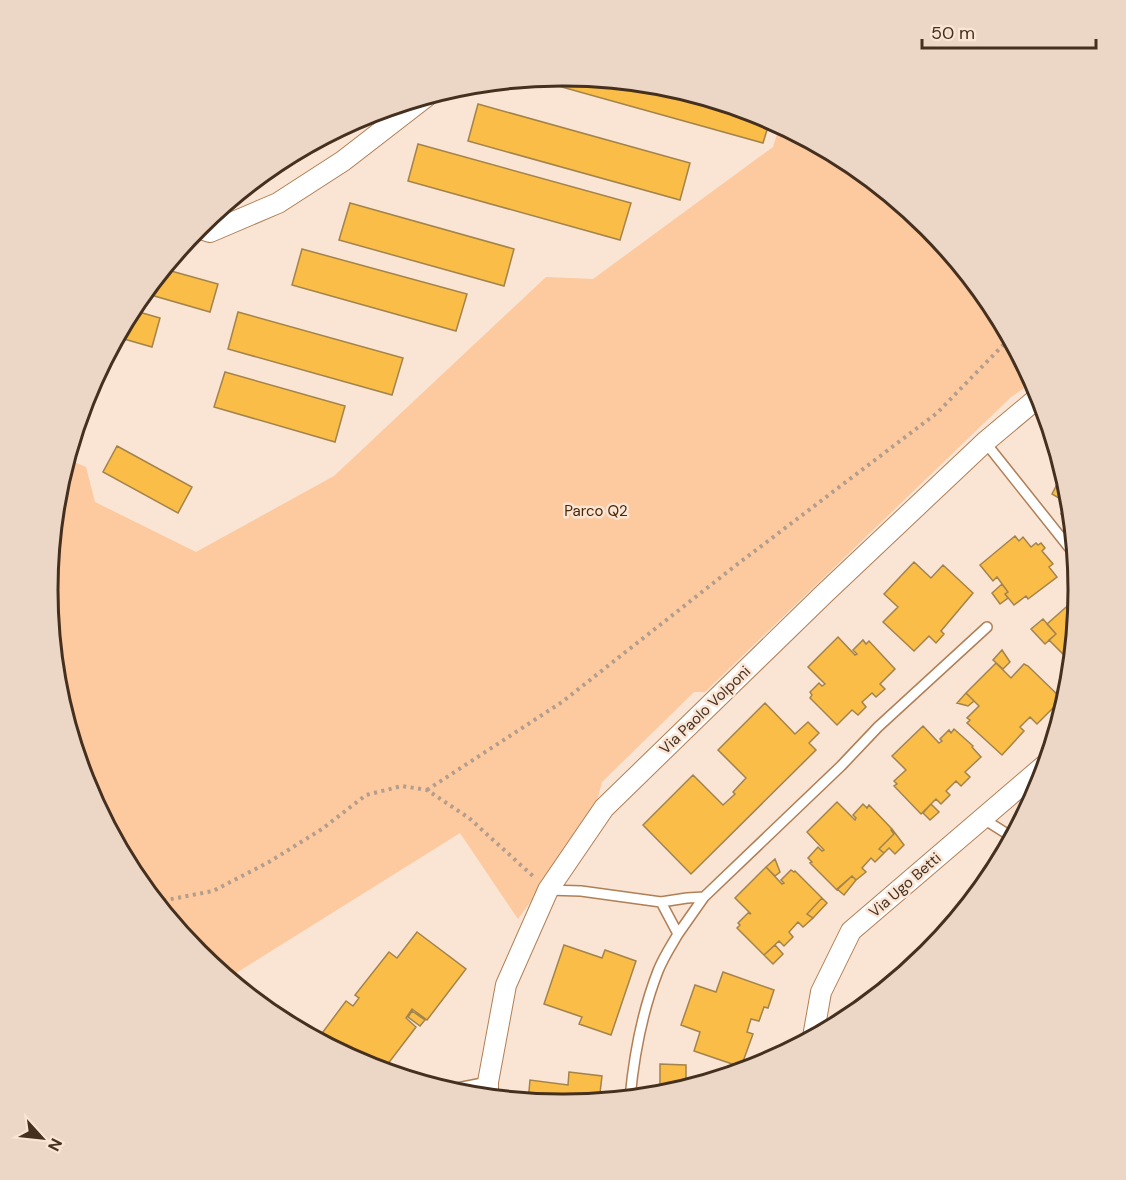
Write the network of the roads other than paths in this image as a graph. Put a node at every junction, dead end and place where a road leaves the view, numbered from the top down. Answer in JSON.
{"nodes":[{"id":1,"x":410,"y":110,"type":"edge"},
{"id":2,"x":208,"y":231,"type":"edge"},
{"id":3,"x":1031,"y":403,"type":"edge"},
{"id":4,"x":985,"y":442,"type":"junction"},
{"id":5,"x":1065,"y":542,"type":"edge"},
{"id":6,"x":987,"y":627,"type":"dead end"},
{"id":7,"x":1032,"y":776,"type":"edge"},
{"id":8,"x":982,"y":818,"type":"junction"},
{"id":9,"x":1005,"y":833,"type":"edge"},
{"id":10,"x":548,"y":890,"type":"junction"},
{"id":11,"x":704,"y":897,"type":"junction"},
{"id":12,"x":661,"y":902,"type":"junction"},
{"id":13,"x":678,"y":934,"type":"junction"},
{"id":14,"x":815,"y":1027,"type":"edge"},
{"id":15,"x":488,"y":1089,"type":"edge"},
{"id":16,"x":631,"y":1090,"type":"edge"}],
"edges":[{"from":1,"to":2,"type":"street"},
{"from":3,"to":4,"type":"street","name":"Via Paolo Volponi"},
{"from":4,"to":5,"type":"lane"},
{"from":4,"to":10,"type":"street","name":"Via Paolo Volponi"},
{"from":6,"to":11,"type":"lane"},
{"from":7,"to":8,"type":"street","name":"Via Ugo Betti"},
{"from":8,"to":9,"type":"lane"},
{"from":8,"to":14,"type":"street","name":"Via Ugo Betti"},
{"from":10,"to":12,"type":"lane"},
{"from":10,"to":15,"type":"street","name":"Via Paolo Volponi"},
{"from":11,"to":12,"type":"lane"},
{"from":11,"to":13,"type":"lane"},
{"from":12,"to":13,"type":"lane"},
{"from":13,"to":16,"type":"lane"}]}
